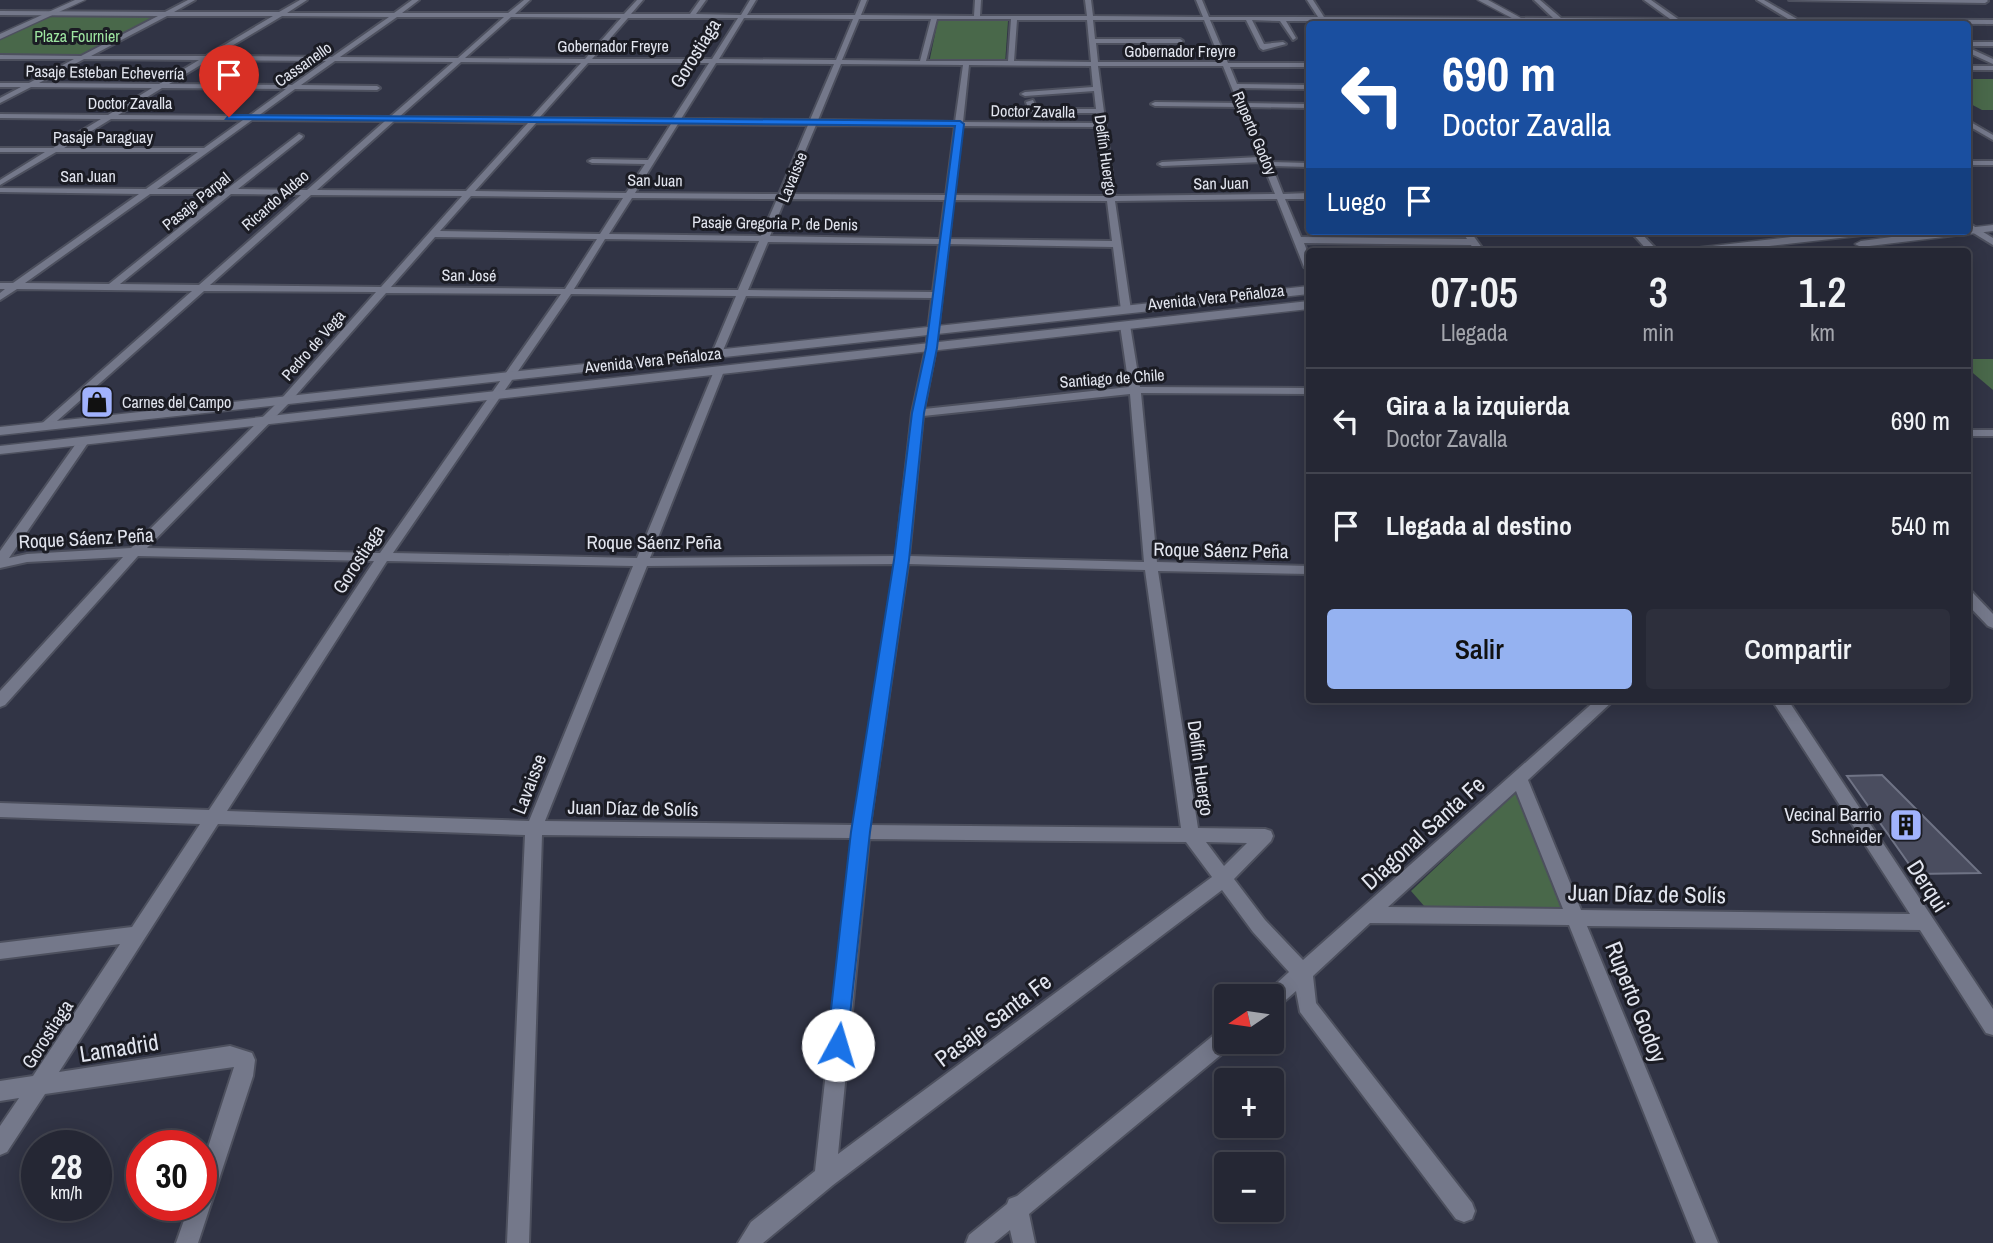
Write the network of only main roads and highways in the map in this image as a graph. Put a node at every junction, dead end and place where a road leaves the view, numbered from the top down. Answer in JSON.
{"nodes":[{"id":1,"x":81,"y":0,"type":"edge"},
{"id":2,"x":1482,"y":0,"type":"edge"},
{"id":3,"x":1522,"y":21,"type":"edge"},
{"id":4,"x":0,"y":37,"type":"edge"},
{"id":5,"x":1993,"y":218,"type":"edge"},
{"id":6,"x":1971,"y":226,"type":"edge"},
{"id":7,"x":1971,"y":227,"type":"edge"},
{"id":8,"x":1993,"y":228,"type":"edge"},
{"id":9,"x":1804,"y":235,"type":"edge"},
{"id":10,"x":1912,"y":235,"type":"edge"},
{"id":11,"x":1714,"y":248,"type":"edge"},
{"id":12,"x":1820,"y":248,"type":"edge"},
{"id":13,"x":1306,"y":290,"type":"edge"},
{"id":14,"x":1306,"y":305,"type":"edge"},
{"id":15,"x":1126,"y":318,"type":"junction"},
{"id":16,"x":718,"y":362,"type":"junction"},
{"id":17,"x":0,"y":431,"type":"edge"},
{"id":18,"x":0,"y":450,"type":"edge"}],
"edges":[{"from":1,"to":4,"type":"main road"},
{"from":2,"to":3,"type":"main road"},
{"from":5,"to":6,"type":"main road"},
{"from":7,"to":8,"type":"main road"},
{"from":9,"to":11,"type":"main road"},
{"from":10,"to":12,"type":"main road"},
{"from":13,"to":15,"type":"main road","name":"Avenida Vera Peñaloza"},
{"from":14,"to":15,"type":"main road","name":"Avenida Vera Peñaloza"},
{"from":15,"to":16,"type":"main road","name":"Avenida Vera Peñaloza"},
{"from":16,"to":17,"type":"main road","name":"Avenida Vera Peñaloza"},
{"from":16,"to":18,"type":"main road","name":"Avenida Vera Peñaloza"}]}
